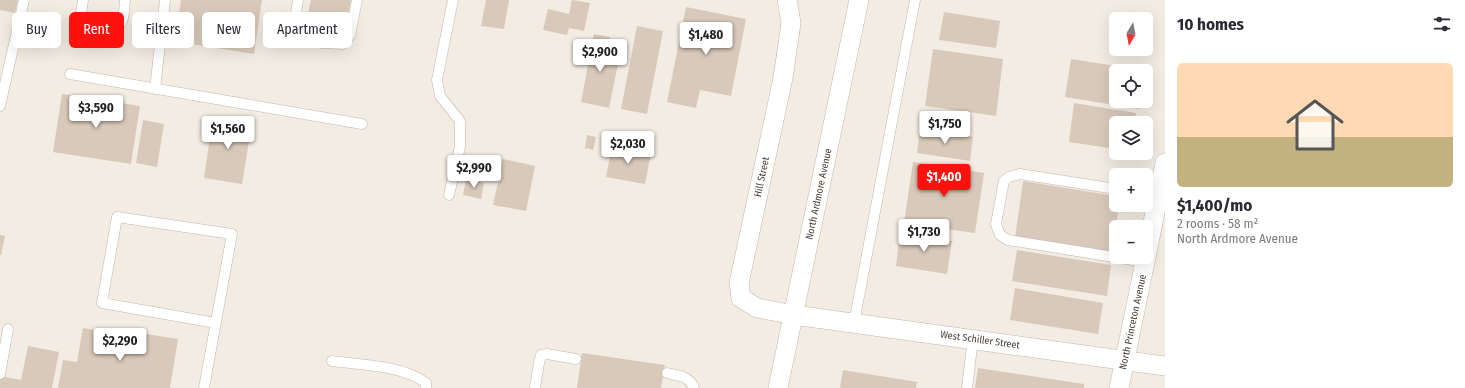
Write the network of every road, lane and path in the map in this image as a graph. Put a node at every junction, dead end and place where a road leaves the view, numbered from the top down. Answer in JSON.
{"nodes":[{"id":1,"x":24,"y":0,"type":"edge"},
{"id":2,"x":83,"y":0,"type":"edge"},
{"id":3,"x":125,"y":0,"type":"edge"},
{"id":4,"x":165,"y":0,"type":"edge"},
{"id":5,"x":298,"y":0,"type":"edge"},
{"id":6,"x":357,"y":0,"type":"edge"},
{"id":7,"x":453,"y":0,"type":"edge"},
{"id":8,"x":786,"y":0,"type":"edge"},
{"id":9,"x":859,"y":0,"type":"edge"},
{"id":10,"x":915,"y":0,"type":"edge"},
{"id":11,"x":70,"y":74,"type":"dead end"},
{"id":12,"x":155,"y":89,"type":"junction"},
{"id":13,"x":0,"y":106,"type":"edge"},
{"id":14,"x":362,"y":124,"type":"dead end"},
{"id":15,"x":1165,"y":163,"type":"edge"},
{"id":16,"x":1109,"y":188,"type":"edge"},
{"id":17,"x":1157,"y":192,"type":"edge"},
{"id":18,"x":449,"y":195,"type":"dead end"},
{"id":19,"x":1152,"y":220,"type":"edge"},
{"id":20,"x":1109,"y":253,"type":"edge"},
{"id":21,"x":1145,"y":264,"type":"edge"},
{"id":22,"x":794,"y":315,"type":"junction"},
{"id":23,"x":216,"y":323,"type":"junction"},
{"id":24,"x":854,"y":323,"type":"junction"},
{"id":25,"x":8,"y":328,"type":"dead end"},
{"id":26,"x":974,"y":339,"type":"junction"},
{"id":27,"x":576,"y":359,"type":"dead end"},
{"id":28,"x":1125,"y":360,"type":"junction"},
{"id":29,"x":332,"y":361,"type":"dead end"},
{"id":30,"x":1165,"y":366,"type":"edge"},
{"id":31,"x":0,"y":374,"type":"edge"},
{"id":32,"x":667,"y":374,"type":"dead end"},
{"id":33,"x":204,"y":388,"type":"edge"},
{"id":34,"x":426,"y":388,"type":"edge"},
{"id":35,"x":535,"y":388,"type":"edge"},
{"id":36,"x":694,"y":388,"type":"edge"},
{"id":37,"x":778,"y":388,"type":"edge"},
{"id":38,"x":967,"y":388,"type":"edge"},
{"id":39,"x":1119,"y":388,"type":"edge"}],
"edges":[{"from":1,"to":13,"type":"lane"},
{"from":2,"to":3,"type":"lane"},
{"from":4,"to":12,"type":"lane"},
{"from":5,"to":6,"type":"lane"},
{"from":7,"to":18,"type":"lane"},
{"from":8,"to":22,"type":"street","name":"Hill Street"},
{"from":9,"to":22,"type":"street","name":"North Ardmore Avenue"},
{"from":10,"to":24,"type":"lane"},
{"from":11,"to":12,"type":"lane"},
{"from":12,"to":14,"type":"lane"},
{"from":15,"to":17,"type":"street","name":"North Princeton Avenue"},
{"from":16,"to":20,"type":"lane"},
{"from":17,"to":19,"type":"street","name":"North Princeton Avenue"},
{"from":21,"to":28,"type":"street","name":"North Princeton Avenue"},
{"from":22,"to":24,"type":"street","name":"West Schiller Street"},
{"from":22,"to":37,"type":"street","name":"North Ardmore Avenue"},
{"from":23,"to":23,"type":"lane"},
{"from":23,"to":33,"type":"lane"},
{"from":24,"to":26,"type":"street","name":"West Schiller Street"},
{"from":25,"to":31,"type":"lane"},
{"from":26,"to":28,"type":"street","name":"West Schiller Street"},
{"from":26,"to":38,"type":"lane"},
{"from":27,"to":35,"type":"lane"},
{"from":28,"to":30,"type":"street","name":"West Schiller Street"},
{"from":28,"to":39,"type":"street","name":"North Princeton Avenue"},
{"from":29,"to":34,"type":"lane"},
{"from":32,"to":36,"type":"lane"}]}
